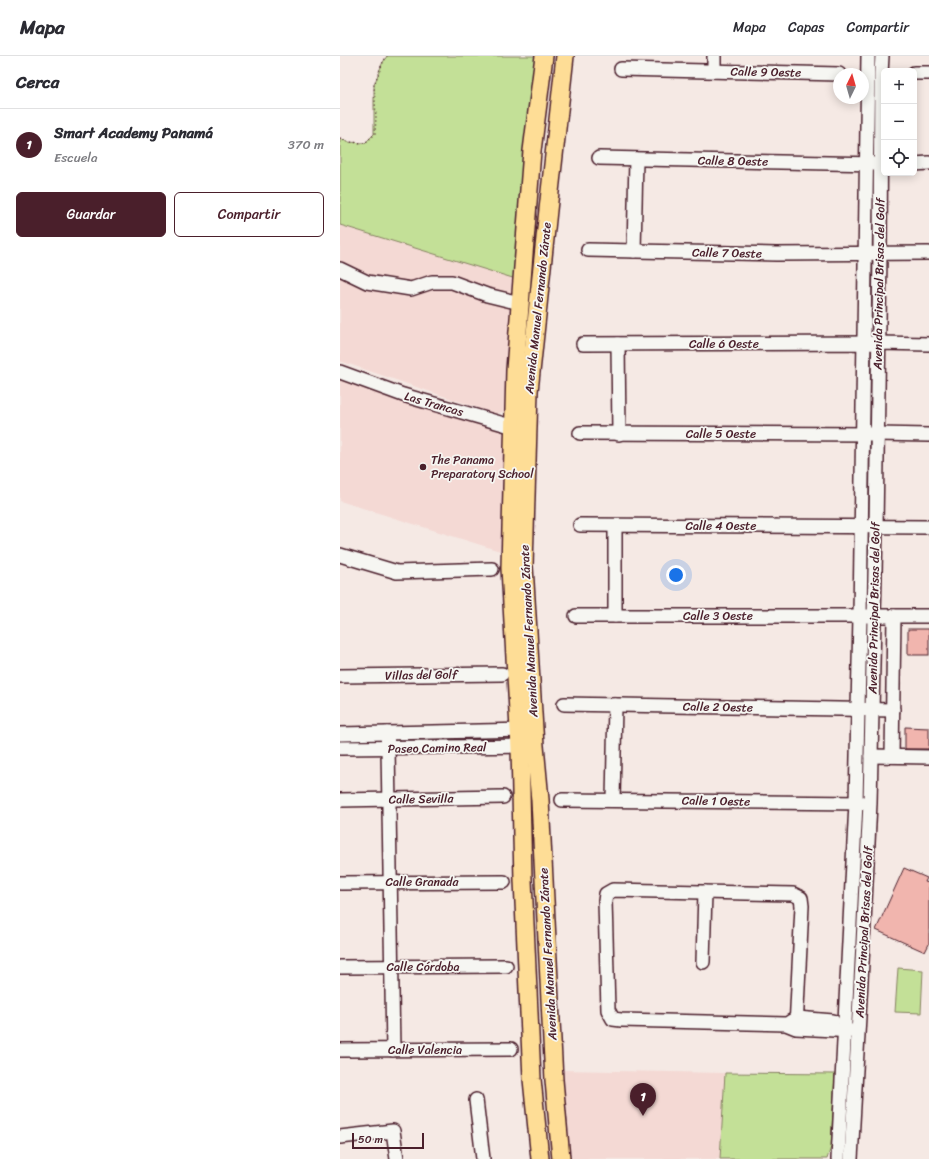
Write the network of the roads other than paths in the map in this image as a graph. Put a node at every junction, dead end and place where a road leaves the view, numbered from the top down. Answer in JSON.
{"nodes":[{"id":1,"x":544,"y":56,"type":"edge"},
{"id":2,"x":565,"y":56,"type":"edge"},
{"id":3,"x":714,"y":56,"type":"edge"},
{"id":4,"x":868,"y":56,"type":"edge"},
{"id":5,"x":882,"y":56,"type":"edge"},
{"id":6,"x":866,"y":68,"type":"edge"},
{"id":7,"x":882,"y":68,"type":"edge"},
{"id":8,"x":621,"y":69,"type":"dead end"},
{"id":9,"x":714,"y":71,"type":"junction"},
{"id":10,"x":917,"y":73,"type":"edge"},
{"id":11,"x":929,"y":73,"type":"edge"},
{"id":12,"x":833,"y":74,"type":"edge"},
{"id":13,"x":881,"y":74,"type":"edge"},
{"id":14,"x":869,"y":75,"type":"edge"},
{"id":15,"x":866,"y":104,"type":"edge"},
{"id":16,"x":882,"y":104,"type":"edge"},
{"id":17,"x":882,"y":140,"type":"edge"},
{"id":18,"x":599,"y":158,"type":"dead end"},
{"id":19,"x":636,"y":159,"type":"junction"},
{"id":20,"x":867,"y":164,"type":"junction"},
{"id":21,"x":881,"y":164,"type":"edge"},
{"id":22,"x":917,"y":164,"type":"edge"},
{"id":23,"x":929,"y":164,"type":"edge"},
{"id":24,"x":882,"y":176,"type":"edge"},
{"id":25,"x":588,"y":250,"type":"dead end"},
{"id":26,"x":634,"y":251,"type":"junction"},
{"id":27,"x":929,"y":253,"type":"edge"},
{"id":28,"x":866,"y":254,"type":"junction"},
{"id":29,"x":880,"y":254,"type":"junction"},
{"id":30,"x":340,"y":269,"type":"edge"},
{"id":31,"x":520,"y":303,"type":"junction"},
{"id":32,"x":878,"y":343,"type":"junction"},
{"id":33,"x":583,"y":344,"type":"dead end"},
{"id":34,"x":618,"y":344,"type":"junction"},
{"id":35,"x":865,"y":344,"type":"junction"},
{"id":36,"x":929,"y":344,"type":"edge"},
{"id":37,"x":340,"y":372,"type":"edge"},
{"id":38,"x":521,"y":427,"type":"junction"},
{"id":39,"x":580,"y":433,"type":"dead end"},
{"id":40,"x":618,"y":434,"type":"junction"},
{"id":41,"x":863,"y":434,"type":"junction"},
{"id":42,"x":877,"y":434,"type":"junction"},
{"id":43,"x":929,"y":435,"type":"edge"},
{"id":44,"x":580,"y":525,"type":"dead end"},
{"id":45,"x":615,"y":526,"type":"junction"},
{"id":46,"x":861,"y":527,"type":"junction"},
{"id":47,"x":876,"y":527,"type":"junction"},
{"id":48,"x":929,"y":527,"type":"edge"},
{"id":49,"x":340,"y":555,"type":"edge"},
{"id":50,"x":492,"y":569,"type":"dead end"},
{"id":51,"x":874,"y":615,"type":"junction"},
{"id":52,"x":576,"y":616,"type":"dead end"},
{"id":53,"x":615,"y":616,"type":"junction"},
{"id":54,"x":860,"y":616,"type":"junction"},
{"id":55,"x":894,"y":616,"type":"junction"},
{"id":56,"x":929,"y":616,"type":"edge"},
{"id":57,"x":502,"y":674,"type":"dead end"},
{"id":58,"x":340,"y":676,"type":"edge"},
{"id":59,"x":564,"y":704,"type":"dead end"},
{"id":60,"x":615,"y":705,"type":"junction"},
{"id":61,"x":858,"y":710,"type":"junction"},
{"id":62,"x":872,"y":710,"type":"junction"},
{"id":63,"x":893,"y":710,"type":"junction"},
{"id":64,"x":387,"y":733,"type":"junction"},
{"id":65,"x":340,"y":734,"type":"edge"},
{"id":66,"x":527,"y":738,"type":"junction"},
{"id":67,"x":340,"y":748,"type":"edge"},
{"id":68,"x":388,"y":748,"type":"junction"},
{"id":69,"x":871,"y":756,"type":"junction"},
{"id":70,"x":892,"y":756,"type":"junction"},
{"id":71,"x":929,"y":757,"type":"edge"},
{"id":72,"x":503,"y":797,"type":"dead end"},
{"id":73,"x":389,"y":799,"type":"junction"},
{"id":74,"x":340,"y":800,"type":"edge"},
{"id":75,"x":562,"y":800,"type":"dead end"},
{"id":76,"x":613,"y":800,"type":"junction"},
{"id":77,"x":856,"y":803,"type":"junction"},
{"id":78,"x":870,"y":803,"type":"junction"},
{"id":79,"x":504,"y":882,"type":"dead end"},
{"id":80,"x":340,"y":883,"type":"edge"},
{"id":81,"x":390,"y":883,"type":"junction"},
{"id":82,"x":705,"y":892,"type":"junction"},
{"id":83,"x":703,"y":962,"type":"dead end"},
{"id":84,"x":506,"y":966,"type":"dead end"},
{"id":85,"x":340,"y":967,"type":"edge"},
{"id":86,"x":391,"y":967,"type":"junction"},
{"id":87,"x":793,"y":1023,"type":"junction"},
{"id":88,"x":845,"y":1026,"type":"junction"},
{"id":89,"x":859,"y":1027,"type":"junction"},
{"id":90,"x":511,"y":1049,"type":"dead end"},
{"id":91,"x":340,"y":1050,"type":"edge"},
{"id":92,"x":393,"y":1050,"type":"junction"},
{"id":93,"x":476,"y":1100,"type":"dead end"},
{"id":94,"x":340,"y":1137,"type":"edge"},
{"id":95,"x":397,"y":1159,"type":"edge"},
{"id":96,"x":484,"y":1159,"type":"edge"},
{"id":97,"x":540,"y":1159,"type":"edge"},
{"id":98,"x":561,"y":1159,"type":"edge"},
{"id":99,"x":838,"y":1159,"type":"edge"},
{"id":100,"x":851,"y":1159,"type":"edge"}],
"edges":[{"from":1,"to":31,"type":"main road","name":"Avenida Manuel Fernando Zárate"},
{"from":2,"to":38,"type":"main road","name":"Avenida Manuel Fernando Zárate"},
{"from":3,"to":9,"type":"street"},
{"from":4,"to":6,"type":"street","name":"Avenida Principal Brisas del Golf"},
{"from":5,"to":7,"type":"street","name":"Avenida Principal Brisas del Golf"},
{"from":8,"to":9,"type":"street","name":"Calle 9 Oeste"},
{"from":9,"to":12,"type":"street","name":"Calle 9 Oeste"},
{"from":10,"to":11,"type":"street"},
{"from":13,"to":14,"type":"street"},
{"from":15,"to":20,"type":"street","name":"Avenida Principal Brisas del Golf"},
{"from":16,"to":17,"type":"street","name":"Avenida Principal Brisas del Golf"},
{"from":18,"to":19,"type":"street","name":"Calle 8 Oeste"},
{"from":19,"to":20,"type":"street","name":"Calle 8 Oeste"},
{"from":19,"to":26,"type":"street"},
{"from":20,"to":21,"type":"street","name":"Calle 8 Oeste"},
{"from":20,"to":28,"type":"street","name":"Avenida Principal Brisas del Golf"},
{"from":22,"to":23,"type":"street"},
{"from":24,"to":29,"type":"street","name":"Avenida Principal Brisas del Golf"},
{"from":25,"to":26,"type":"street","name":"Calle 7 Oeste"},
{"from":26,"to":28,"type":"street","name":"Calle 7 Oeste"},
{"from":27,"to":29,"type":"street","name":"Calle 7 Oeste"},
{"from":28,"to":29,"type":"street","name":"Calle 7 Oeste"},
{"from":28,"to":35,"type":"street","name":"Avenida Principal Brisas del Golf"},
{"from":29,"to":32,"type":"street","name":"Avenida Principal Brisas del Golf"},
{"from":30,"to":31,"type":"street"},
{"from":31,"to":38,"type":"main road","name":"Avenida Manuel Fernando Zárate"},
{"from":32,"to":35,"type":"street","name":"Calle 6 Oeste"},
{"from":32,"to":36,"type":"street","name":"Calle 6 Oeste"},
{"from":32,"to":42,"type":"street","name":"Avenida Principal Brisas del Golf"},
{"from":33,"to":34,"type":"street","name":"Calle 6 Oeste"},
{"from":34,"to":35,"type":"street","name":"Calle 6 Oeste"},
{"from":34,"to":40,"type":"street"},
{"from":35,"to":41,"type":"street","name":"Avenida Principal Brisas del Golf"},
{"from":37,"to":38,"type":"street","name":"Las Trancas"},
{"from":38,"to":66,"type":"main road","name":"Avenida Manuel Fernando Zárate"},
{"from":39,"to":40,"type":"street","name":"Calle 5 Oeste"},
{"from":40,"to":41,"type":"street","name":"Calle 5 Oeste"},
{"from":41,"to":42,"type":"street","name":"Calle 5 Oeste"},
{"from":41,"to":46,"type":"street","name":"Avenida Principal Brisas del Golf"},
{"from":42,"to":43,"type":"street","name":"Calle 5 Oeste"},
{"from":42,"to":47,"type":"street","name":"Avenida Principal Brisas del Golf"},
{"from":44,"to":45,"type":"street","name":"Calle 4 Oeste"},
{"from":45,"to":46,"type":"street","name":"Calle 4 Oeste"},
{"from":45,"to":53,"type":"street"},
{"from":46,"to":47,"type":"street","name":"Calle 4 Oeste"},
{"from":46,"to":54,"type":"street","name":"Avenida Principal Brisas del Golf"},
{"from":47,"to":48,"type":"street","name":"Calle 4 Oeste"},
{"from":47,"to":51,"type":"street","name":"Avenida Principal Brisas del Golf"},
{"from":49,"to":50,"type":"street"},
{"from":51,"to":54,"type":"street","name":"Calle 3 Oeste"},
{"from":51,"to":55,"type":"street","name":"Calle 3 Oeste"},
{"from":51,"to":62,"type":"street","name":"Avenida Principal Brisas del Golf"},
{"from":52,"to":53,"type":"street","name":"Calle 3 Oeste"},
{"from":53,"to":54,"type":"street","name":"Calle 3 Oeste"},
{"from":54,"to":61,"type":"street","name":"Avenida Principal Brisas del Golf"},
{"from":55,"to":56,"type":"street","name":"Calle 3 Oeste"},
{"from":55,"to":63,"type":"street"},
{"from":57,"to":58,"type":"street","name":"Villas del Golf"},
{"from":59,"to":60,"type":"street","name":"Calle 2 Oeste"},
{"from":60,"to":61,"type":"street","name":"Calle 2 Oeste"},
{"from":60,"to":76,"type":"street"},
{"from":61,"to":62,"type":"street","name":"Calle 2 Oeste"},
{"from":61,"to":77,"type":"street","name":"Avenida Principal Brisas del Golf"},
{"from":62,"to":63,"type":"street","name":"Calle 2 Oeste"},
{"from":62,"to":69,"type":"street","name":"Avenida Principal Brisas del Golf"},
{"from":63,"to":70,"type":"street"},
{"from":64,"to":65,"type":"street","name":"Paseo Camino Real"},
{"from":64,"to":66,"type":"street","name":"Paseo Camino Real"},
{"from":64,"to":68,"type":"street"},
{"from":66,"to":68,"type":"street","name":"Paseo Camino Real"},
{"from":66,"to":97,"type":"main road","name":"Avenida Manuel Fernando Zárate"},
{"from":66,"to":98,"type":"main road","name":"Avenida Manuel Fernando Zárate"},
{"from":67,"to":68,"type":"street","name":"Paseo Camino Real"},
{"from":68,"to":73,"type":"street"},
{"from":69,"to":70,"type":"street"},
{"from":69,"to":78,"type":"street","name":"Avenida Principal Brisas del Golf"},
{"from":70,"to":71,"type":"street"},
{"from":72,"to":73,"type":"street","name":"Calle Sevilla"},
{"from":73,"to":74,"type":"street","name":"Calle Sevilla"},
{"from":73,"to":81,"type":"street"},
{"from":75,"to":76,"type":"street","name":"Calle 1 Oeste"},
{"from":76,"to":77,"type":"street","name":"Calle 1 Oeste"},
{"from":77,"to":78,"type":"street","name":"Calle 1 Oeste"},
{"from":77,"to":88,"type":"street","name":"Avenida Principal Brisas del Golf"},
{"from":78,"to":89,"type":"street","name":"Avenida Principal Brisas del Golf"},
{"from":79,"to":81,"type":"street","name":"Calle Granada"},
{"from":80,"to":81,"type":"street","name":"Calle Granada"},
{"from":81,"to":86,"type":"street"},
{"from":82,"to":83,"type":"street"},
{"from":82,"to":87,"type":"street"},
{"from":82,"to":87,"type":"street"},
{"from":84,"to":86,"type":"street","name":"Calle Córdoba"},
{"from":85,"to":86,"type":"street","name":"Calle Córdoba"},
{"from":86,"to":92,"type":"street"},
{"from":87,"to":88,"type":"street"},
{"from":88,"to":89,"type":"street"},
{"from":88,"to":99,"type":"street","name":"Avenida Principal Brisas del Golf"},
{"from":89,"to":100,"type":"street","name":"Avenida Principal Brisas del Golf"},
{"from":90,"to":92,"type":"street","name":"Calle Valencia"},
{"from":91,"to":92,"type":"street","name":"Calle Valencia"},
{"from":93,"to":96,"type":"street"},
{"from":94,"to":95,"type":"street"}]}
